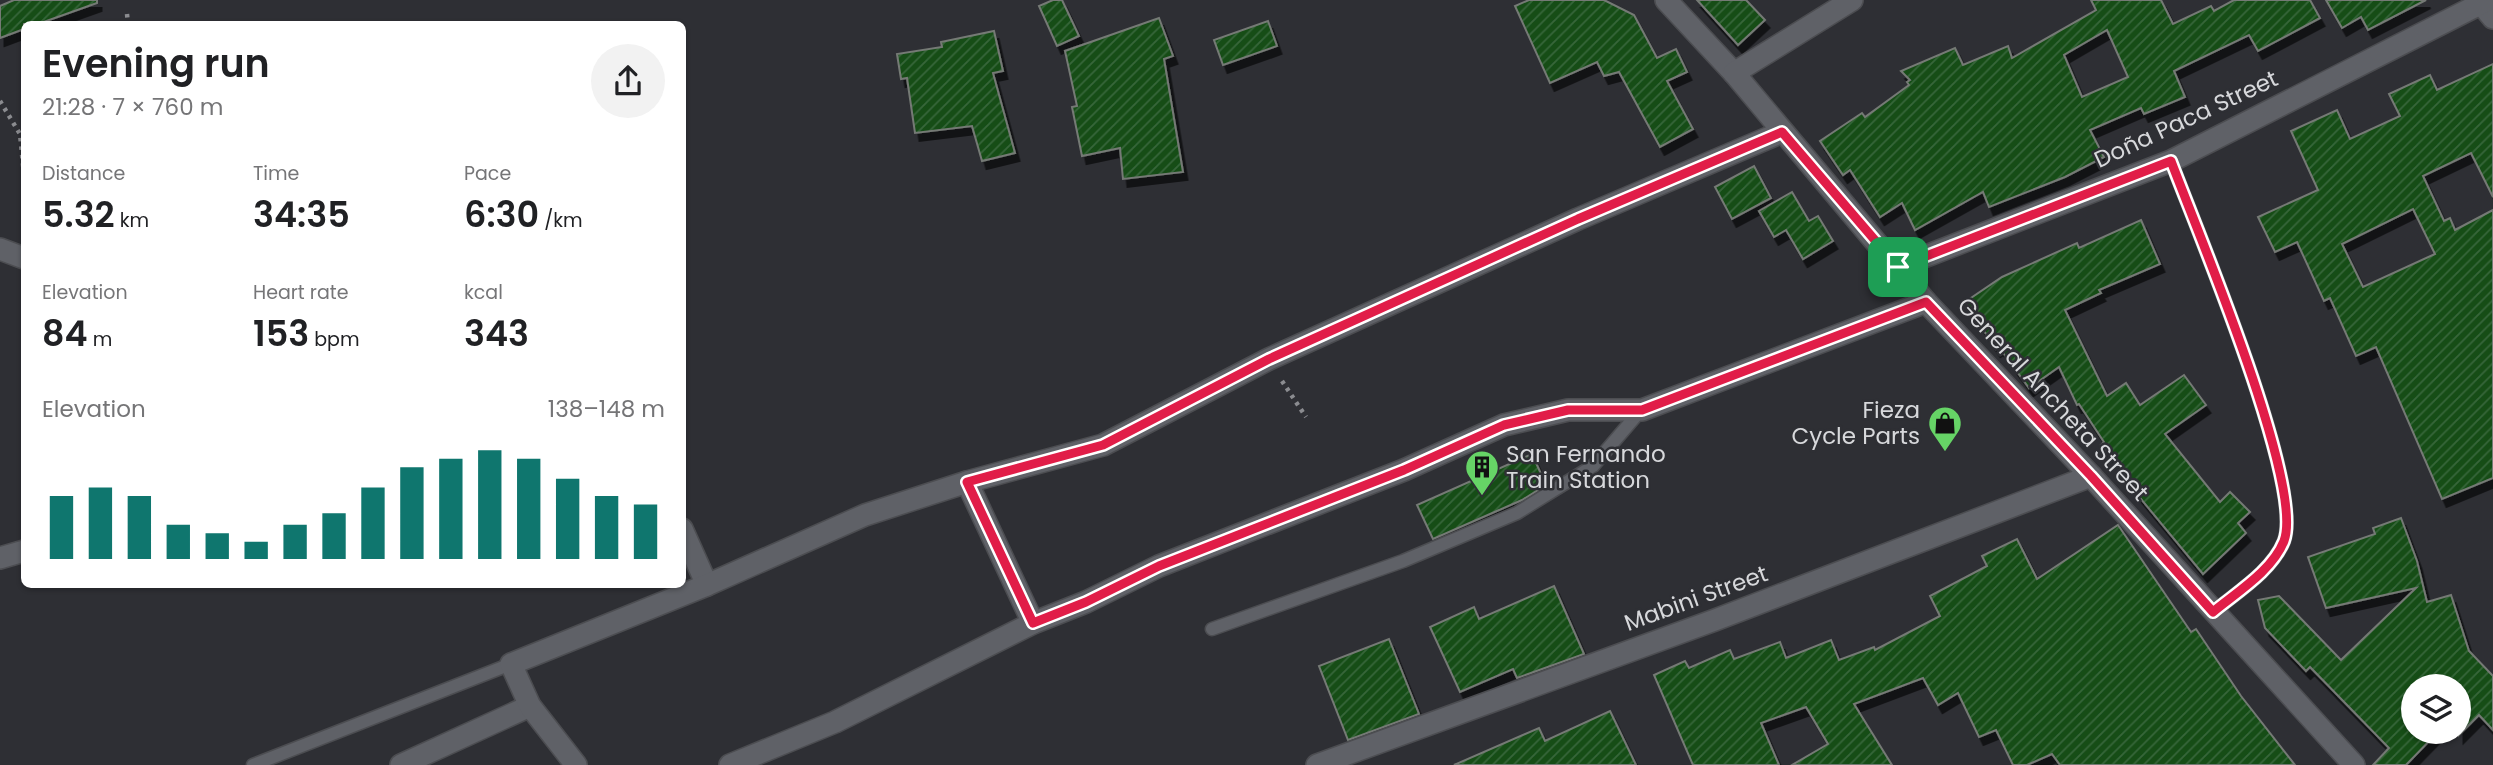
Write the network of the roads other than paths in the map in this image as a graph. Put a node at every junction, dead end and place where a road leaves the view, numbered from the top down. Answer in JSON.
{"nodes":[{"id":1,"x":1666,"y":0,"type":"edge"},
{"id":2,"x":1852,"y":0,"type":"edge"},
{"id":3,"x":2485,"y":5,"type":"edge"},
{"id":4,"x":1734,"y":72,"type":"junction"},
{"id":5,"x":1782,"y":132,"type":"junction"},
{"id":6,"x":2171,"y":161,"type":"junction"},
{"id":7,"x":0,"y":249,"type":"edge"},
{"id":8,"x":21,"y":257,"type":"edge"},
{"id":9,"x":1898,"y":267,"type":"junction"},
{"id":10,"x":1926,"y":302,"type":"junction"},
{"id":11,"x":1642,"y":410,"type":"junction"},
{"id":12,"x":2091,"y":476,"type":"junction"},
{"id":13,"x":967,"y":482,"type":"junction"},
{"id":14,"x":686,"y":538,"type":"edge"},
{"id":15,"x":21,"y":552,"type":"edge"},
{"id":16,"x":0,"y":558,"type":"edge"},
{"id":17,"x":707,"y":585,"type":"junction"},
{"id":18,"x":2213,"y":612,"type":"junction"},
{"id":19,"x":1033,"y":623,"type":"junction"},
{"id":20,"x":1212,"y":629,"type":"dead end"},
{"id":21,"x":511,"y":664,"type":"junction"},
{"id":22,"x":530,"y":706,"type":"junction"},
{"id":23,"x":253,"y":765,"type":"edge"},
{"id":24,"x":401,"y":765,"type":"edge"},
{"id":25,"x":576,"y":765,"type":"edge"},
{"id":26,"x":730,"y":765,"type":"edge"},
{"id":27,"x":1317,"y":765,"type":"edge"},
{"id":28,"x":2354,"y":765,"type":"edge"}],
"edges":[{"from":1,"to":4,"type":"street","name":"General Ancheta Street"},
{"from":2,"to":4,"type":"street"},
{"from":3,"to":6,"type":"street","name":"Doña Paca Street"},
{"from":4,"to":5,"type":"street","name":"General Ancheta Street"},
{"from":5,"to":9,"type":"street","name":"General Ancheta Street"},
{"from":5,"to":13,"type":"street"},
{"from":6,"to":9,"type":"street","name":"Doña Paca Street"},
{"from":6,"to":18,"type":"lane"},
{"from":7,"to":8,"type":"street"},
{"from":9,"to":10,"type":"street","name":"General Ancheta Street"},
{"from":10,"to":11,"type":"street"},
{"from":10,"to":12,"type":"street","name":"General Ancheta Street"},
{"from":11,"to":19,"type":"street"},
{"from":11,"to":20,"type":"lane"},
{"from":12,"to":18,"type":"street","name":"General Ancheta Street"},
{"from":12,"to":27,"type":"street","name":"Mabini Street"},
{"from":13,"to":17,"type":"street"},
{"from":13,"to":19,"type":"street"},
{"from":14,"to":17,"type":"street"},
{"from":15,"to":16,"type":"street"},
{"from":17,"to":21,"type":"street"},
{"from":18,"to":28,"type":"street","name":"General Ancheta Street"},
{"from":19,"to":26,"type":"street"},
{"from":21,"to":22,"type":"street"},
{"from":21,"to":23,"type":"lane"},
{"from":22,"to":24,"type":"street"},
{"from":22,"to":25,"type":"street"}]}
